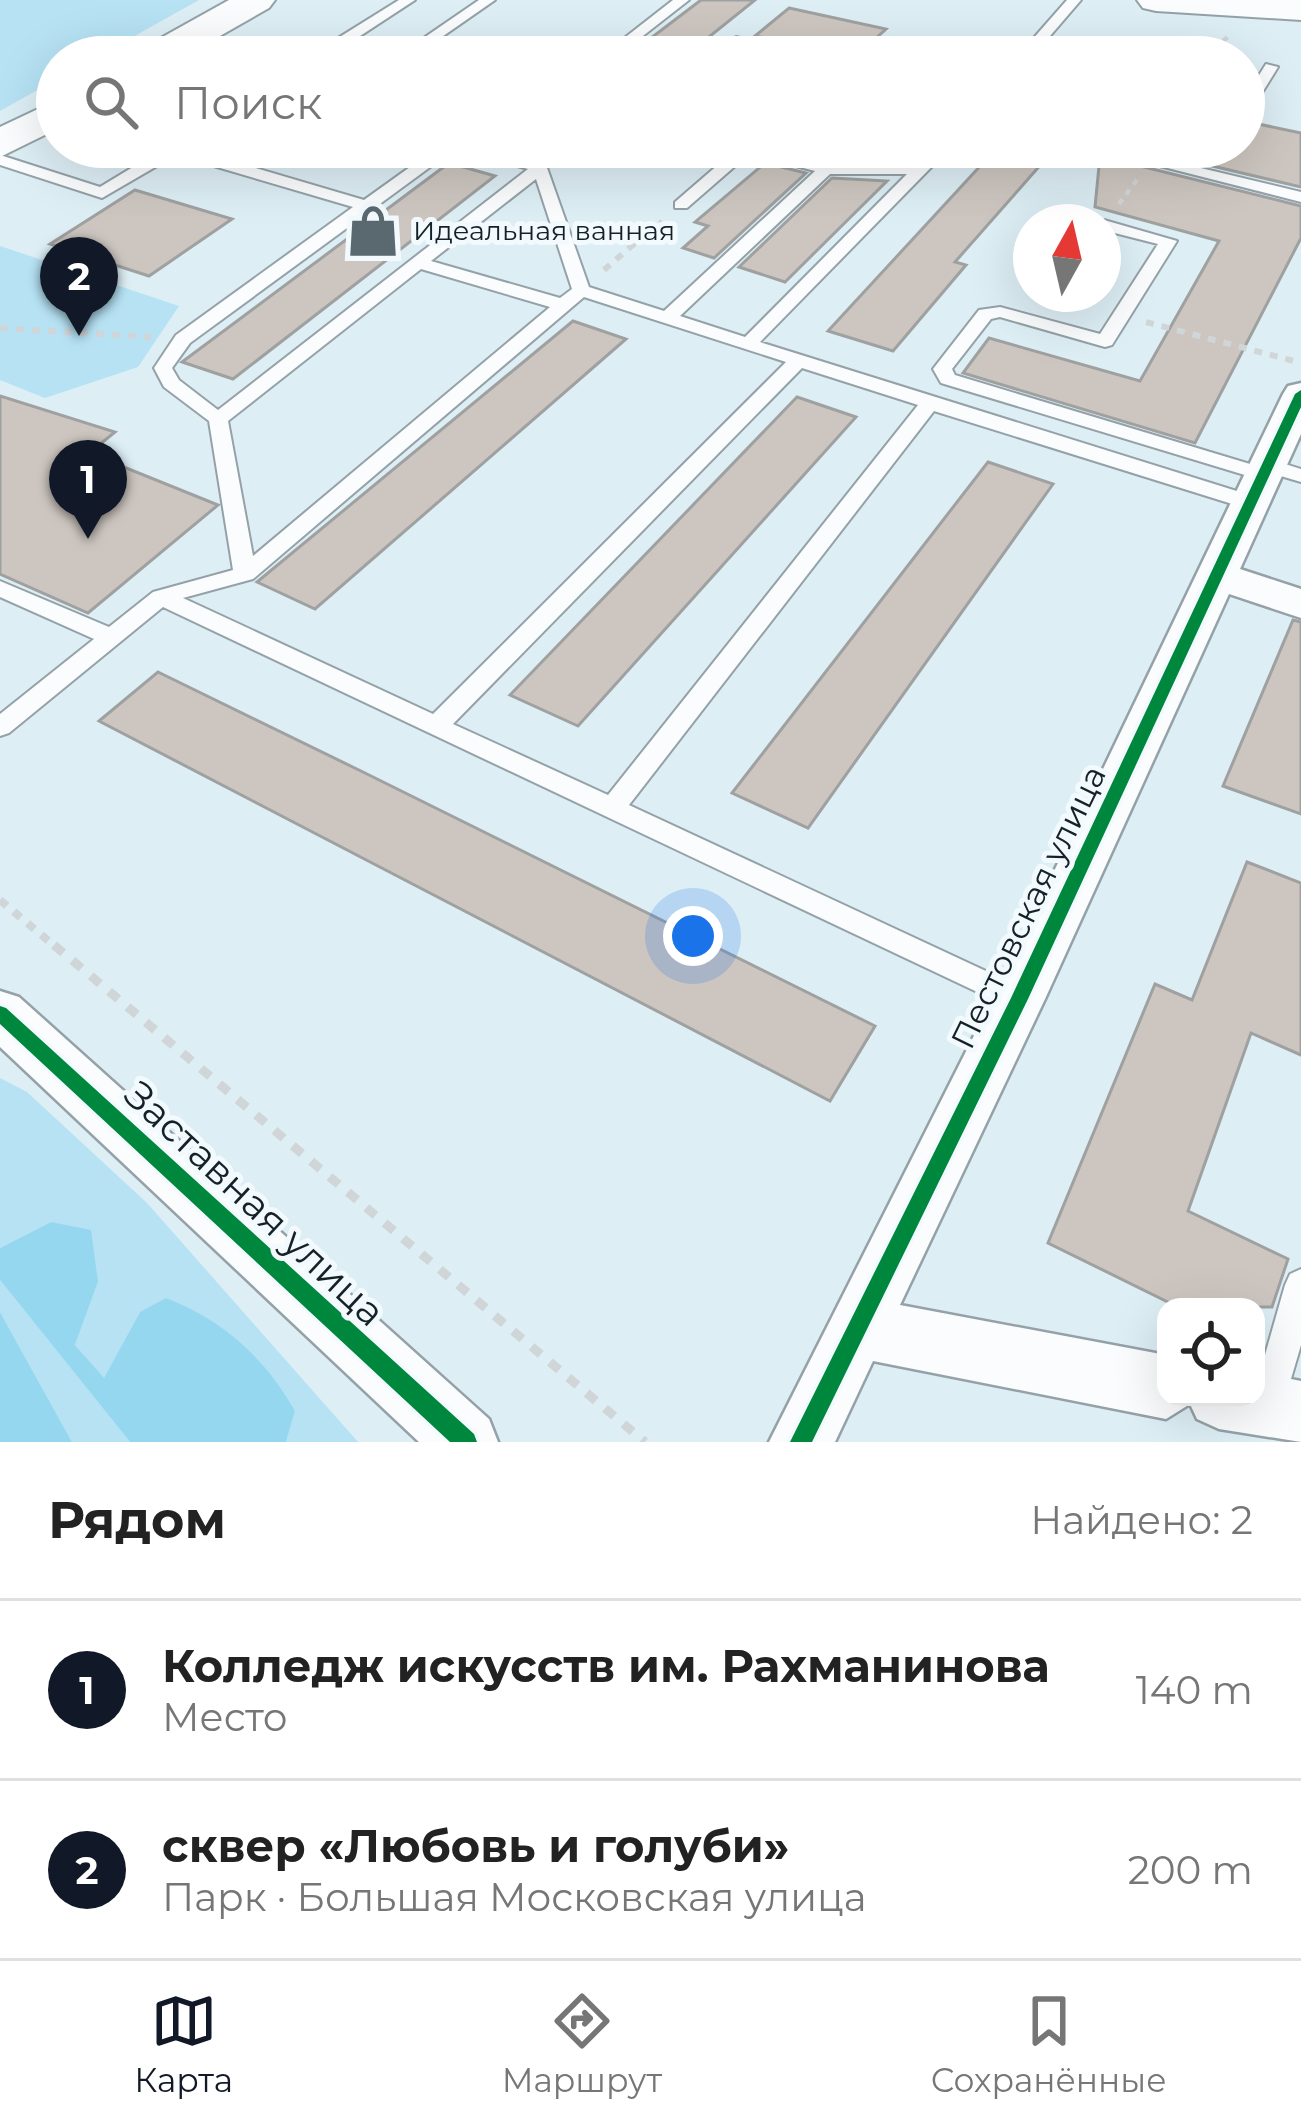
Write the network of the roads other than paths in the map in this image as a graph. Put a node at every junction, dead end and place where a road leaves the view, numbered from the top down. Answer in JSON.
{"nodes":[{"id":1,"x":256,"y":0,"type":"edge"},
{"id":2,"x":408,"y":0,"type":"edge"},
{"id":3,"x":488,"y":0,"type":"edge"},
{"id":4,"x":682,"y":0,"type":"edge"},
{"id":5,"x":1074,"y":0,"type":"edge"},
{"id":6,"x":1156,"y":0,"type":"edge"},
{"id":7,"x":1301,"y":9,"type":"edge"},
{"id":8,"x":192,"y":36,"type":"edge"},
{"id":9,"x":350,"y":36,"type":"edge"},
{"id":10,"x":434,"y":36,"type":"edge"},
{"id":11,"x":635,"y":36,"type":"edge"},
{"id":12,"x":1042,"y":36,"type":"edge"},
{"id":13,"x":1271,"y":67,"type":"dead end"},
{"id":14,"x":1265,"y":77,"type":"edge"},
{"id":15,"x":36,"y":124,"type":"edge"},
{"id":16,"x":0,"y":145,"type":"edge"},
{"id":17,"x":0,"y":160,"type":"edge"},
{"id":18,"x":143,"y":168,"type":"edge"},
{"id":19,"x":238,"y":168,"type":"edge"},
{"id":20,"x":419,"y":168,"type":"edge"},
{"id":21,"x":540,"y":168,"type":"joint"},
{"id":22,"x":723,"y":168,"type":"edge"},
{"id":23,"x":822,"y":168,"type":"edge"},
{"id":24,"x":1203,"y":168,"type":"edge"},
{"id":25,"x":826,"y":169,"type":"junction"},
{"id":26,"x":921,"y":169,"type":"joint"},
{"id":27,"x":1301,"y":197,"type":"edge"},
{"id":28,"x":681,"y":205,"type":"road end"},
{"id":29,"x":366,"y":206,"type":"junction"},
{"id":30,"x":1121,"y":229,"type":"edge"},
{"id":31,"x":418,"y":263,"type":"junction"},
{"id":32,"x":580,"y":290,"type":"junction"},
{"id":33,"x":563,"y":304,"type":"junction"},
{"id":34,"x":667,"y":317,"type":"junction"},
{"id":35,"x":748,"y":344,"type":"junction"},
{"id":36,"x":799,"y":361,"type":"junction"},
{"id":37,"x":1301,"y":394,"type":"edge"},
{"id":38,"x":930,"y":403,"type":"junction"},
{"id":39,"x":218,"y":419,"type":"junction"},
{"id":40,"x":1272,"y":480,"type":"edge"},
{"id":41,"x":245,"y":574,"type":"junction"},
{"id":42,"x":1219,"y":576,"type":"junction"},
{"id":43,"x":0,"y":588,"type":"edge"},
{"id":44,"x":161,"y":597,"type":"junction"},
{"id":45,"x":1301,"y":604,"type":"edge"},
{"id":46,"x":111,"y":638,"type":"junction"},
{"id":47,"x":438,"y":724,"type":"junction"},
{"id":48,"x":0,"y":727,"type":"edge"},
{"id":49,"x":613,"y":807,"type":"junction"},
{"id":50,"x":1019,"y":999,"type":"junction"},
{"id":51,"x":0,"y":1013,"type":"edge"},
{"id":52,"x":1301,"y":1285,"type":"edge"},
{"id":53,"x":857,"y":1327,"type":"junction"},
{"id":54,"x":1157,"y":1385,"type":"edge"},
{"id":55,"x":1265,"y":1399,"type":"edge"},
{"id":56,"x":466,"y":1442,"type":"edge"},
{"id":57,"x":801,"y":1442,"type":"edge"}],
"edges":[{"from":1,"to":8,"type":"main road"},
{"from":2,"to":9,"type":"lane"},
{"from":3,"to":10,"type":"lane"},
{"from":4,"to":11,"type":"lane"},
{"from":5,"to":12,"type":"lane"},
{"from":6,"to":7,"type":"main road"},
{"from":13,"to":14,"type":"lane"},
{"from":15,"to":16,"type":"main road"},
{"from":17,"to":18,"type":"lane"},
{"from":19,"to":29,"type":"lane"},
{"from":20,"to":29,"type":"lane"},
{"from":21,"to":31,"type":"lane"},
{"from":21,"to":32,"type":"lane"},
{"from":22,"to":28,"type":"lane"},
{"from":23,"to":25,"type":"lane"},
{"from":24,"to":27,"type":"lane"},
{"from":25,"to":26,"type":"lane"},
{"from":25,"to":34,"type":"lane"},
{"from":26,"to":35,"type":"lane"},
{"from":29,"to":39,"type":"lane"},
{"from":30,"to":40,"type":"lane"},
{"from":31,"to":33,"type":"lane"},
{"from":31,"to":39,"type":"lane"},
{"from":32,"to":33,"type":"lane"},
{"from":32,"to":34,"type":"lane"},
{"from":33,"to":41,"type":"lane"},
{"from":34,"to":35,"type":"lane"},
{"from":35,"to":36,"type":"lane"},
{"from":36,"to":38,"type":"lane"},
{"from":36,"to":47,"type":"lane"},
{"from":37,"to":40,"type":"street","name":"Пестовская улица"},
{"from":38,"to":40,"type":"lane"},
{"from":38,"to":49,"type":"lane"},
{"from":39,"to":41,"type":"lane"},
{"from":40,"to":42,"type":"street","name":"Пестовская улица"},
{"from":41,"to":44,"type":"lane"},
{"from":42,"to":45,"type":"street"},
{"from":42,"to":50,"type":"street","name":"Пестовская улица"},
{"from":43,"to":46,"type":"lane"},
{"from":44,"to":46,"type":"lane"},
{"from":44,"to":47,"type":"lane"},
{"from":46,"to":48,"type":"lane"},
{"from":47,"to":49,"type":"lane"},
{"from":49,"to":50,"type":"lane"},
{"from":50,"to":53,"type":"street","name":"Пестовская улица"},
{"from":51,"to":56,"type":"street","name":"Заставная улица"},
{"from":52,"to":55,"type":"lane"},
{"from":53,"to":54,"type":"street"},
{"from":53,"to":57,"type":"street","name":"Пестовская улица"}]}
